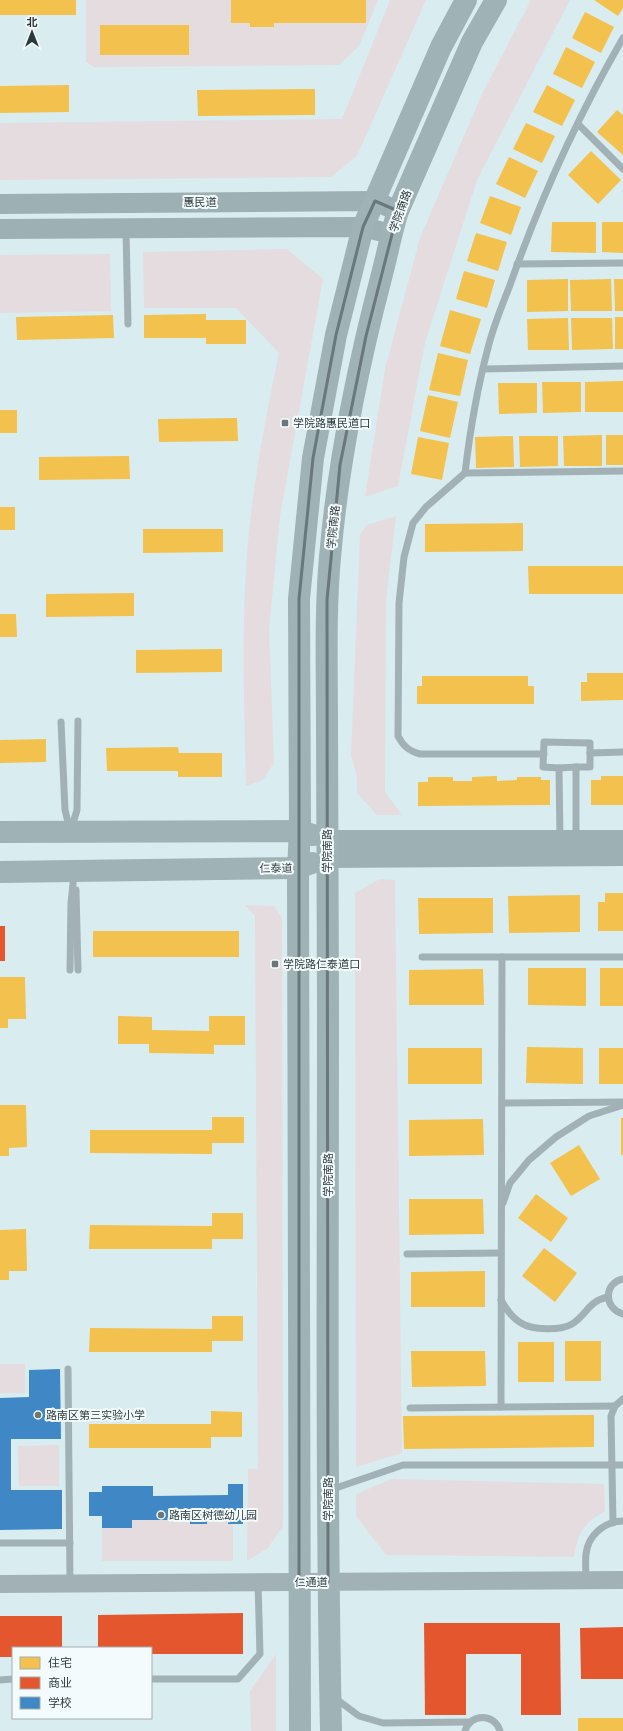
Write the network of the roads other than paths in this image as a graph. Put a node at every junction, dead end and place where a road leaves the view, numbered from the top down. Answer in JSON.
{"nodes":[{"id":1,"x":466,"y":0,"type":"edge"},
{"id":2,"x":496,"y":0,"type":"edge"},
{"id":3,"x":623,"y":38,"type":"edge"},
{"id":4,"x":578,"y":124,"type":"junction"},
{"id":5,"x":623,"y":169,"type":"edge"},
{"id":6,"x":375,"y":201,"type":"junction"},
{"id":7,"x":0,"y":204,"type":"edge"},
{"id":8,"x":398,"y":211,"type":"junction"},
{"id":9,"x":363,"y":227,"type":"junction"},
{"id":10,"x":126,"y":228,"type":"junction"},
{"id":11,"x":0,"y":229,"type":"edge"},
{"id":12,"x":391,"y":234,"type":"junction"},
{"id":13,"x":623,"y":263,"type":"edge"},
{"id":14,"x":517,"y":264,"type":"junction"},
{"id":15,"x":128,"y":324,"type":"dead end"},
{"id":16,"x":623,"y":366,"type":"edge"},
{"id":17,"x":483,"y":369,"type":"junction"},
{"id":18,"x":623,"y":472,"type":"edge"},
{"id":19,"x":465,"y":473,"type":"junction"},
{"id":20,"x":78,"y":721,"type":"dead end"},
{"id":21,"x":61,"y":722,"type":"dead end"},
{"id":22,"x":623,"y":752,"type":"edge"},
{"id":23,"x":590,"y":753,"type":"junction"},
{"id":24,"x":544,"y":754,"type":"junction"},
{"id":25,"x":559,"y":768,"type":"junction"},
{"id":26,"x":576,"y":768,"type":"junction"},
{"id":27,"x":300,"y":831,"type":"junction"},
{"id":28,"x":0,"y":832,"type":"edge"},
{"id":29,"x":71,"y":832,"type":"junction"},
{"id":30,"x":568,"y":840,"type":"junction"},
{"id":31,"x":623,"y":840,"type":"edge"},
{"id":32,"x":327,"y":849,"type":"junction"},
{"id":33,"x":623,"y":856,"type":"edge"},
{"id":34,"x":298,"y":868,"type":"junction"},
{"id":35,"x":0,"y":872,"type":"edge"},
{"id":36,"x":74,"y":872,"type":"junction"},
{"id":37,"x":422,"y":957,"type":"dead end"},
{"id":38,"x":502,"y":957,"type":"junction"},
{"id":39,"x":623,"y":957,"type":"edge"},
{"id":40,"x":70,"y":970,"type":"dead end"},
{"id":41,"x":78,"y":970,"type":"dead end"},
{"id":42,"x":502,"y":1103,"type":"junction"},
{"id":43,"x":623,"y":1104,"type":"edge"},
{"id":44,"x":501,"y":1209,"type":"junction"},
{"id":45,"x":501,"y":1253,"type":"junction"},
{"id":46,"x":407,"y":1254,"type":"dead end"},
{"id":47,"x":623,"y":1279,"type":"edge"},
{"id":48,"x":608,"y":1297,"type":"junction"},
{"id":49,"x":501,"y":1300,"type":"junction"},
{"id":50,"x":623,"y":1314,"type":"edge"},
{"id":51,"x":68,"y":1369,"type":"dead end"},
{"id":52,"x":623,"y":1399,"type":"edge"},
{"id":53,"x":614,"y":1406,"type":"junction"},
{"id":54,"x":501,"y":1407,"type":"junction"},
{"id":55,"x":410,"y":1408,"type":"dead end"},
{"id":56,"x":612,"y":1465,"type":"junction"},
{"id":57,"x":623,"y":1465,"type":"edge"},
{"id":58,"x":328,"y":1491,"type":"junction"},
{"id":59,"x":623,"y":1521,"type":"edge"},
{"id":60,"x":613,"y":1523,"type":"junction"},
{"id":61,"x":0,"y":1543,"type":"edge"},
{"id":62,"x":70,"y":1543,"type":"junction"},
{"id":63,"x":586,"y":1580,"type":"junction"},
{"id":64,"x":623,"y":1580,"type":"edge"},
{"id":65,"x":299,"y":1582,"type":"junction"},
{"id":66,"x":328,"y":1582,"type":"junction"},
{"id":67,"x":258,"y":1583,"type":"junction"},
{"id":68,"x":0,"y":1584,"type":"edge"},
{"id":69,"x":70,"y":1585,"type":"junction"},
{"id":70,"x":152,"y":1679,"type":"edge"},
{"id":71,"x":0,"y":1680,"type":"edge"},
{"id":72,"x":12,"y":1680,"type":"edge"},
{"id":73,"x":330,"y":1695,"type":"junction"},
{"id":74,"x":469,"y":1722,"type":"junction"},
{"id":75,"x":300,"y":1731,"type":"edge"},
{"id":76,"x":331,"y":1731,"type":"edge"},
{"id":77,"x":465,"y":1731,"type":"edge"},
{"id":78,"x":500,"y":1731,"type":"edge"}],
"edges":[{"from":1,"to":6,"type":"main road"},
{"from":2,"to":8,"type":"main road","name":"学院南路"},
{"from":3,"to":4,"type":"lane"},
{"from":4,"to":5,"type":"lane"},
{"from":4,"to":14,"type":"lane"},
{"from":6,"to":7,"type":"main road","name":"惠民道"},
{"from":6,"to":8,"type":"main road","name":"惠民道"},
{"from":6,"to":9,"type":"main road"},
{"from":8,"to":12,"type":"main road","name":"学院南路"},
{"from":9,"to":10,"type":"main road"},
{"from":9,"to":12,"type":"main road"},
{"from":9,"to":27,"type":"main road"},
{"from":10,"to":11,"type":"main road"},
{"from":10,"to":15,"type":"lane"},
{"from":12,"to":32,"type":"main road","name":"学院南路"},
{"from":13,"to":14,"type":"lane"},
{"from":14,"to":17,"type":"lane"},
{"from":16,"to":17,"type":"lane"},
{"from":17,"to":19,"type":"lane"},
{"from":18,"to":19,"type":"lane"},
{"from":19,"to":24,"type":"lane"},
{"from":20,"to":29,"type":"lane"},
{"from":21,"to":29,"type":"lane"},
{"from":22,"to":23,"type":"lane"},
{"from":23,"to":24,"type":"lane"},
{"from":23,"to":26,"type":"lane"},
{"from":24,"to":25,"type":"lane"},
{"from":25,"to":26,"type":"lane"},
{"from":25,"to":30,"type":"lane"},
{"from":26,"to":30,"type":"lane"},
{"from":27,"to":29,"type":"main road","name":"仁泰道"},
{"from":27,"to":32,"type":"main road","name":"仁泰道"},
{"from":27,"to":34,"type":"main road"},
{"from":28,"to":29,"type":"main road","name":"仁泰道"},
{"from":30,"to":31,"type":"main road","name":"仁泰道"},
{"from":30,"to":32,"type":"main road","name":"仁泰道"},
{"from":32,"to":33,"type":"main road","name":"仁泰道"},
{"from":32,"to":34,"type":"main road","name":"仁泰道"},
{"from":32,"to":58,"type":"main road","name":"学院南路"},
{"from":34,"to":36,"type":"main road","name":"仁泰道"},
{"from":34,"to":65,"type":"main road"},
{"from":35,"to":36,"type":"main road","name":"仁泰道"},
{"from":36,"to":40,"type":"lane"},
{"from":36,"to":41,"type":"lane"},
{"from":37,"to":38,"type":"lane"},
{"from":38,"to":39,"type":"lane"},
{"from":38,"to":42,"type":"lane"},
{"from":42,"to":43,"type":"lane"},
{"from":42,"to":44,"type":"lane"},
{"from":43,"to":44,"type":"lane"},
{"from":44,"to":45,"type":"lane"},
{"from":45,"to":46,"type":"lane"},
{"from":45,"to":49,"type":"lane"},
{"from":47,"to":48,"type":"lane"},
{"from":48,"to":49,"type":"lane"},
{"from":48,"to":50,"type":"lane"},
{"from":49,"to":54,"type":"lane"},
{"from":51,"to":62,"type":"lane"},
{"from":52,"to":53,"type":"lane"},
{"from":53,"to":54,"type":"lane"},
{"from":53,"to":56,"type":"lane"},
{"from":54,"to":55,"type":"lane"},
{"from":56,"to":57,"type":"lane"},
{"from":56,"to":58,"type":"lane"},
{"from":56,"to":60,"type":"lane"},
{"from":58,"to":66,"type":"main road","name":"学院南路"},
{"from":59,"to":60,"type":"lane"},
{"from":60,"to":63,"type":"lane"},
{"from":61,"to":62,"type":"lane"},
{"from":62,"to":69,"type":"lane"},
{"from":63,"to":64,"type":"street","name":"仁通道"},
{"from":63,"to":66,"type":"street","name":"仁通道"},
{"from":65,"to":66,"type":"street","name":"仁通道"},
{"from":65,"to":67,"type":"street","name":"仁通道"},
{"from":65,"to":75,"type":"main road"},
{"from":66,"to":73,"type":"main road","name":"学院南路"},
{"from":67,"to":69,"type":"street","name":"仁通道"},
{"from":67,"to":70,"type":"lane"},
{"from":68,"to":69,"type":"street","name":"仁通道"},
{"from":71,"to":72,"type":"lane"},
{"from":73,"to":74,"type":"lane"},
{"from":73,"to":76,"type":"main road","name":"学院南路"},
{"from":74,"to":77,"type":"lane"},
{"from":74,"to":78,"type":"lane"}]}
